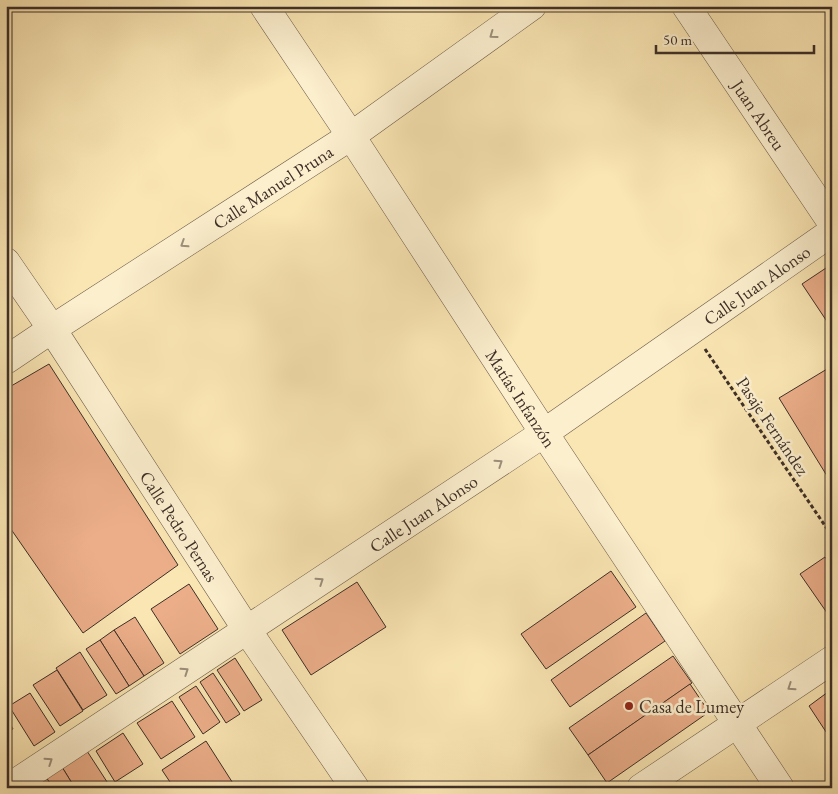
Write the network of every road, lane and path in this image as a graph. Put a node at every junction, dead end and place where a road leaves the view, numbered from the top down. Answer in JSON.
{"nodes":[{"id":1,"x":264,"y":6,"type":"edge"},
{"id":2,"x":532,"y":6,"type":"edge"},
{"id":3,"x":686,"y":6,"type":"edge"},
{"id":4,"x":351,"y":136,"type":"junction"},
{"id":5,"x":832,"y":223,"type":"edge"},
{"id":6,"x":832,"y":232,"type":"edge"},
{"id":7,"x":6,"y":262,"type":"edge"},
{"id":8,"x":52,"y":329,"type":"junction"},
{"id":9,"x":692,"y":330,"type":"junction"},
{"id":10,"x":6,"y":360,"type":"edge"},
{"id":11,"x":544,"y":433,"type":"junction"},
{"id":12,"x":832,"y":536,"type":"edge"},
{"id":13,"x":247,"y":630,"type":"junction"},
{"id":14,"x":832,"y":660,"type":"edge"},
{"id":15,"x":737,"y":723,"type":"junction"},
{"id":16,"x":8,"y":788,"type":"edge"},
{"id":17,"x":355,"y":788,"type":"edge"},
{"id":18,"x":641,"y":788,"type":"edge"},
{"id":19,"x":780,"y":788,"type":"edge"}],
"edges":[{"from":1,"to":4,"type":"street","name":"Matías Infanzón"},
{"from":2,"to":4,"type":"street","name":"Calle Manuel Pruna","one_way":true},
{"from":3,"to":5,"type":"street","name":"Juan Abreu"},
{"from":4,"to":8,"type":"street","name":"Calle Manuel Pruna","one_way":true},
{"from":4,"to":11,"type":"street","name":"Matías Infanzón"},
{"from":6,"to":9,"type":"street","name":"Calle Juan Alonso"},
{"from":7,"to":8,"type":"street","name":"Calle Pedro Pernas"},
{"from":8,"to":10,"type":"street","name":"Calle Manuel Pruna"},
{"from":8,"to":13,"type":"street","name":"Calle Pedro Pernas"},
{"from":9,"to":11,"type":"street","name":"Calle Juan Alonso"},
{"from":9,"to":12,"type":"path","name":"Pasaje Fernández"},
{"from":13,"to":11,"type":"street","name":"Calle Juan Alonso","one_way":true},
{"from":11,"to":15,"type":"street","name":"Matías Infanzón"},
{"from":16,"to":13,"type":"street","name":"Calle Juan Alonso","one_way":true},
{"from":13,"to":17,"type":"street","name":"Calle Pedro Pernas"},
{"from":14,"to":15,"type":"street","one_way":true},
{"from":15,"to":18,"type":"street"},
{"from":15,"to":19,"type":"street","name":"Matías Infanzón"}]}
